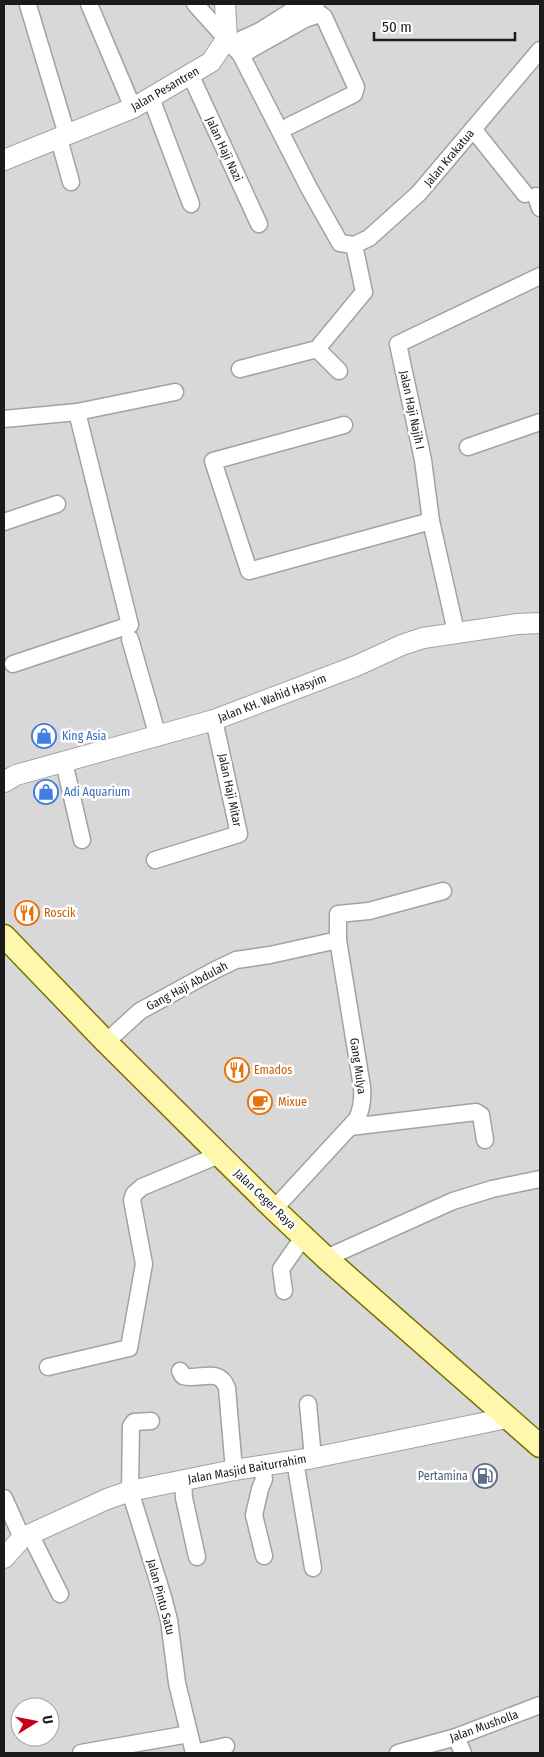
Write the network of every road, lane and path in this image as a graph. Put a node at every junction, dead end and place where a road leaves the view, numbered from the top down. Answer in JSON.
{"nodes":[{"id":1,"x":89,"y":4,"type":"edge"},
{"id":2,"x":195,"y":4,"type":"edge"},
{"id":3,"x":225,"y":4,"type":"edge"},
{"id":4,"x":316,"y":4,"type":"edge"},
{"id":5,"x":28,"y":5,"type":"dead end"},
{"id":6,"x":227,"y":38,"type":"junction"},
{"id":7,"x":536,"y":54,"type":"edge"},
{"id":8,"x":240,"y":55,"type":"junction"},
{"id":9,"x":190,"y":74,"type":"junction"},
{"id":10,"x":151,"y":98,"type":"junction"},
{"id":11,"x":133,"y":108,"type":"junction"},
{"id":12,"x":289,"y":126,"type":"dead end"},
{"id":13,"x":473,"y":129,"type":"junction"},
{"id":14,"x":63,"y":137,"type":"junction"},
{"id":15,"x":4,"y":160,"type":"edge"},
{"id":16,"x":71,"y":182,"type":"dead end"},
{"id":17,"x":534,"y":199,"type":"edge"},
{"id":18,"x":191,"y":204,"type":"dead end"},
{"id":19,"x":259,"y":224,"type":"dead end"},
{"id":20,"x":354,"y":245,"type":"junction"},
{"id":21,"x":540,"y":276,"type":"edge"},
{"id":22,"x":317,"y":349,"type":"junction"},
{"id":23,"x":240,"y":369,"type":"dead end"},
{"id":24,"x":339,"y":371,"type":"dead end"},
{"id":25,"x":175,"y":392,"type":"dead end"},
{"id":26,"x":77,"y":412,"type":"junction"},
{"id":27,"x":4,"y":419,"type":"edge"},
{"id":28,"x":540,"y":422,"type":"edge"},
{"id":29,"x":344,"y":425,"type":"dead end"},
{"id":30,"x":468,"y":447,"type":"dead end"},
{"id":31,"x":57,"y":504,"type":"dead end"},
{"id":32,"x":431,"y":521,"type":"junction"},
{"id":33,"x":4,"y":522,"type":"edge"},
{"id":34,"x":540,"y":623,"type":"edge"},
{"id":35,"x":456,"y":632,"type":"junction"},
{"id":36,"x":130,"y":640,"type":"dead end"},
{"id":37,"x":13,"y":664,"type":"dead end"},
{"id":38,"x":214,"y":720,"type":"junction"},
{"id":39,"x":158,"y":737,"type":"junction"},
{"id":40,"x":64,"y":762,"type":"junction"},
{"id":41,"x":4,"y":782,"type":"edge"},
{"id":42,"x":82,"y":840,"type":"dead end"},
{"id":43,"x":155,"y":860,"type":"dead end"},
{"id":44,"x":443,"y":891,"type":"dead end"},
{"id":45,"x":4,"y":936,"type":"edge"},
{"id":46,"x":338,"y":940,"type":"junction"},
{"id":47,"x":106,"y":1042,"type":"junction"},
{"id":48,"x":350,"y":1127,"type":"junction"},
{"id":49,"x":485,"y":1140,"type":"dead end"},
{"id":50,"x":219,"y":1155,"type":"junction"},
{"id":51,"x":540,"y":1179,"type":"edge"},
{"id":52,"x":274,"y":1209,"type":"junction"},
{"id":53,"x":304,"y":1236,"type":"junction"},
{"id":54,"x":326,"y":1258,"type":"junction"},
{"id":55,"x":284,"y":1290,"type":"dead end"},
{"id":56,"x":48,"y":1367,"type":"dead end"},
{"id":57,"x":180,"y":1370,"type":"dead end"},
{"id":58,"x":308,"y":1404,"type":"dead end"},
{"id":59,"x":507,"y":1418,"type":"junction"},
{"id":60,"x":151,"y":1421,"type":"dead end"},
{"id":61,"x":540,"y":1446,"type":"edge"},
{"id":62,"x":304,"y":1459,"type":"junction"},
{"id":63,"x":262,"y":1466,"type":"junction"},
{"id":64,"x":234,"y":1470,"type":"junction"},
{"id":65,"x":183,"y":1480,"type":"junction"},
{"id":66,"x":130,"y":1491,"type":"junction"},
{"id":67,"x":4,"y":1498,"type":"edge"},
{"id":68,"x":26,"y":1536,"type":"junction"},
{"id":69,"x":264,"y":1556,"type":"dead end"},
{"id":70,"x":197,"y":1557,"type":"dead end"},
{"id":71,"x":4,"y":1558,"type":"edge"},
{"id":72,"x":313,"y":1568,"type":"dead end"},
{"id":73,"x":60,"y":1594,"type":"dead end"},
{"id":74,"x":540,"y":1705,"type":"edge"},
{"id":75,"x":189,"y":1734,"type":"junction"},
{"id":76,"x":456,"y":1737,"type":"junction"},
{"id":77,"x":226,"y":1746,"type":"dead end"},
{"id":78,"x":81,"y":1753,"type":"edge"},
{"id":79,"x":194,"y":1753,"type":"edge"},
{"id":80,"x":398,"y":1753,"type":"edge"},
{"id":81,"x":463,"y":1753,"type":"edge"}],
"edges":[{"from":1,"to":11,"type":"street"},
{"from":2,"to":6,"type":"street"},
{"from":3,"to":6,"type":"street"},
{"from":4,"to":6,"type":"street"},
{"from":5,"to":14,"type":"street"},
{"from":6,"to":8,"type":"street"},
{"from":6,"to":9,"type":"street","name":"Jalan Pesantren"},
{"from":7,"to":13,"type":"street","name":"Jalan Krakatua"},
{"from":8,"to":12,"type":"street"},
{"from":8,"to":20,"type":"street"},
{"from":9,"to":10,"type":"street","name":"Jalan Pesantren"},
{"from":9,"to":19,"type":"street","name":"Jalan Haji Nazi"},
{"from":10,"to":11,"type":"street","name":"Jalan Pesantren"},
{"from":10,"to":18,"type":"street"},
{"from":11,"to":14,"type":"street","name":"Jalan Pesantren"},
{"from":13,"to":17,"type":"street"},
{"from":13,"to":20,"type":"street","name":"Jalan Krakatua"},
{"from":14,"to":15,"type":"street","name":"Jalan Pesantren"},
{"from":14,"to":16,"type":"street"},
{"from":20,"to":22,"type":"street"},
{"from":21,"to":32,"type":"street","name":"Jalan Haji Najih I"},
{"from":22,"to":23,"type":"street"},
{"from":22,"to":24,"type":"street"},
{"from":25,"to":26,"type":"street"},
{"from":26,"to":27,"type":"street"},
{"from":26,"to":37,"type":"street"},
{"from":28,"to":30,"type":"street"},
{"from":29,"to":32,"type":"street"},
{"from":31,"to":33,"type":"street"},
{"from":32,"to":35,"type":"street","name":"Jalan Haji Najih I"},
{"from":34,"to":35,"type":"street","name":"Jalan KH. Wahid Hasyim"},
{"from":35,"to":38,"type":"street","name":"Jalan KH. Wahid Hasyim"},
{"from":36,"to":39,"type":"street"},
{"from":38,"to":39,"type":"street","name":"Jalan KH. Wahid Hasyim"},
{"from":38,"to":43,"type":"street","name":"Jalan Haji Mitar"},
{"from":39,"to":40,"type":"street","name":"Jalan KH. Wahid Hasyim"},
{"from":40,"to":41,"type":"street","name":"Jalan KH. Wahid Hasyim"},
{"from":40,"to":42,"type":"street"},
{"from":44,"to":46,"type":"street","name":"Gang Mulya"},
{"from":45,"to":47,"type":"main road","name":"Jalan Ceger Raya"},
{"from":46,"to":47,"type":"street","name":"Gang Haji Abdulah"},
{"from":46,"to":48,"type":"street","name":"Gang Mulya"},
{"from":47,"to":50,"type":"main road","name":"Jalan Ceger Raya"},
{"from":48,"to":49,"type":"street"},
{"from":48,"to":52,"type":"street","name":"Gang Mulya"},
{"from":50,"to":52,"type":"main road","name":"Jalan Ceger Raya"},
{"from":50,"to":56,"type":"street"},
{"from":51,"to":54,"type":"street"},
{"from":52,"to":53,"type":"main road","name":"Jalan Ceger Raya"},
{"from":53,"to":54,"type":"main road","name":"Jalan Ceger Raya"},
{"from":53,"to":55,"type":"street"},
{"from":54,"to":59,"type":"main road","name":"Jalan Ceger Raya"},
{"from":57,"to":64,"type":"street"},
{"from":58,"to":62,"type":"street"},
{"from":59,"to":61,"type":"main road","name":"Jalan Ceger Raya"},
{"from":59,"to":62,"type":"street","name":"Jalan Masjid Baiturrahim"},
{"from":60,"to":66,"type":"street","name":"Jalan Pintu Satu"},
{"from":62,"to":63,"type":"street","name":"Jalan Masjid Baiturrahim"},
{"from":62,"to":72,"type":"street"},
{"from":63,"to":64,"type":"street","name":"Jalan Masjid Baiturrahim"},
{"from":63,"to":69,"type":"street"},
{"from":64,"to":65,"type":"street","name":"Jalan Masjid Baiturrahim"},
{"from":65,"to":66,"type":"street","name":"Jalan Masjid Baiturrahim"},
{"from":65,"to":70,"type":"street"},
{"from":66,"to":68,"type":"street","name":"Jalan Masjid Baiturrahim"},
{"from":66,"to":75,"type":"street","name":"Jalan Pintu Satu"},
{"from":67,"to":68,"type":"street"},
{"from":68,"to":71,"type":"street","name":"Jalan Masjid Baiturrahim"},
{"from":68,"to":73,"type":"street"},
{"from":74,"to":76,"type":"street","name":"Jalan Musholla"},
{"from":75,"to":78,"type":"street"},
{"from":75,"to":79,"type":"street","name":"Jalan Pintu Satu"},
{"from":76,"to":80,"type":"street","name":"Jalan Musholla"},
{"from":76,"to":81,"type":"street"},
{"from":77,"to":79,"type":"street"}]}
